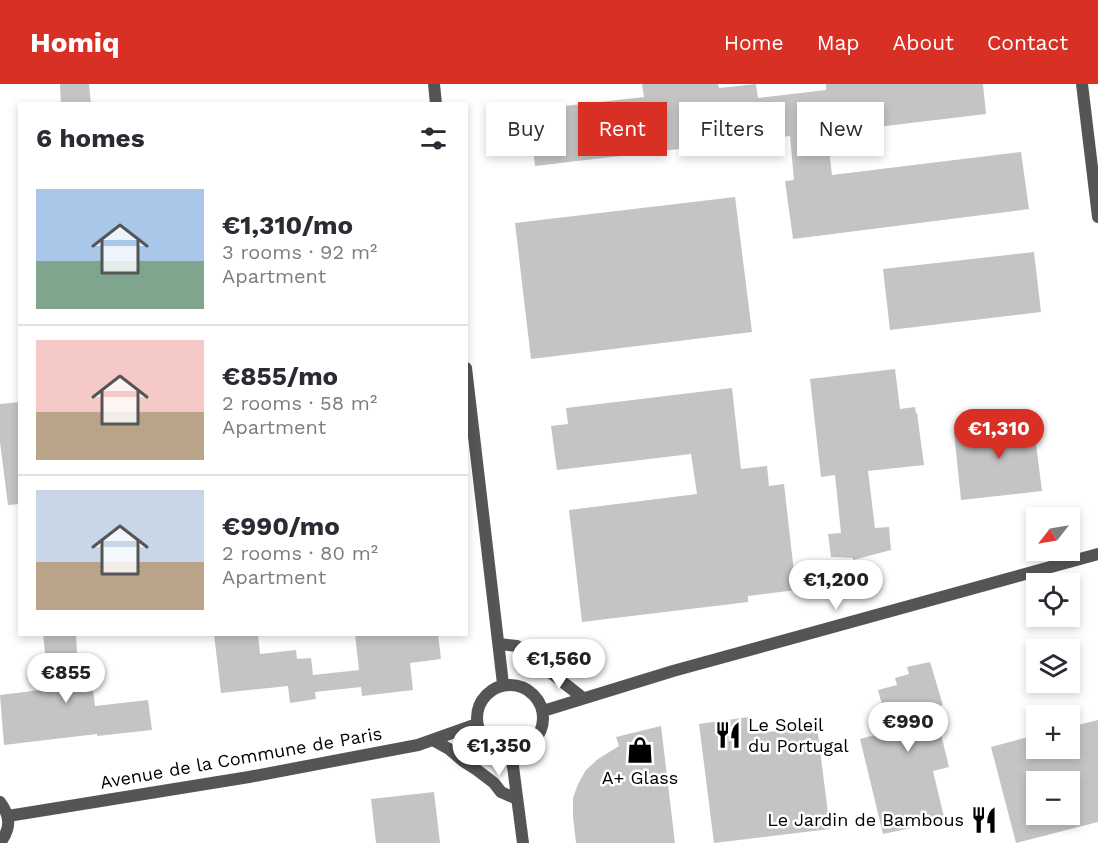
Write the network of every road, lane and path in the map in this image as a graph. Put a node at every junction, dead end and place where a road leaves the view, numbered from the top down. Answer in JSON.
{"nodes":[{"id":1,"x":434,"y":84,"type":"edge"},
{"id":2,"x":1082,"y":84,"type":"edge"},
{"id":3,"x":436,"y":102,"type":"edge"},
{"id":4,"x":1098,"y":218,"type":"edge"},
{"id":5,"x":468,"y":385,"type":"edge"},
{"id":6,"x":1098,"y":554,"type":"edge"},
{"id":7,"x":500,"y":644,"type":"junction"},
{"id":8,"x":504,"y":684,"type":"junction"},
{"id":9,"x":583,"y":698,"type":"junction"},
{"id":10,"x":543,"y":711,"type":"junction"},
{"id":11,"x":477,"y":724,"type":"junction"},
{"id":12,"x":433,"y":740,"type":"junction"},
{"id":13,"x":511,"y":752,"type":"junction"},
{"id":14,"x":517,"y":799,"type":"junction"},
{"id":15,"x":0,"y":802,"type":"edge"},
{"id":16,"x":8,"y":816,"type":"junction"},
{"id":17,"x":0,"y":843,"type":"edge"},
{"id":18,"x":522,"y":843,"type":"edge"}],
"edges":[{"from":1,"to":3,"type":"street"},
{"from":2,"to":4,"type":"street"},
{"from":5,"to":7,"type":"street"},
{"from":6,"to":9,"type":"street"},
{"from":7,"to":8,"type":"street"},
{"from":7,"to":9,"type":"street"},
{"from":8,"to":10,"type":"street"},
{"from":8,"to":11,"type":"street"},
{"from":9,"to":10,"type":"street"},
{"from":10,"to":13,"type":"street"},
{"from":11,"to":12,"type":"street","name":"Avenue de la Commune de Paris"},
{"from":11,"to":13,"type":"street"},
{"from":12,"to":14,"type":"street"},
{"from":12,"to":16,"type":"street","name":"Avenue de la Commune de Paris"},
{"from":13,"to":14,"type":"street"},
{"from":14,"to":18,"type":"street"},
{"from":15,"to":16,"type":"street"},
{"from":16,"to":17,"type":"street"}]}
